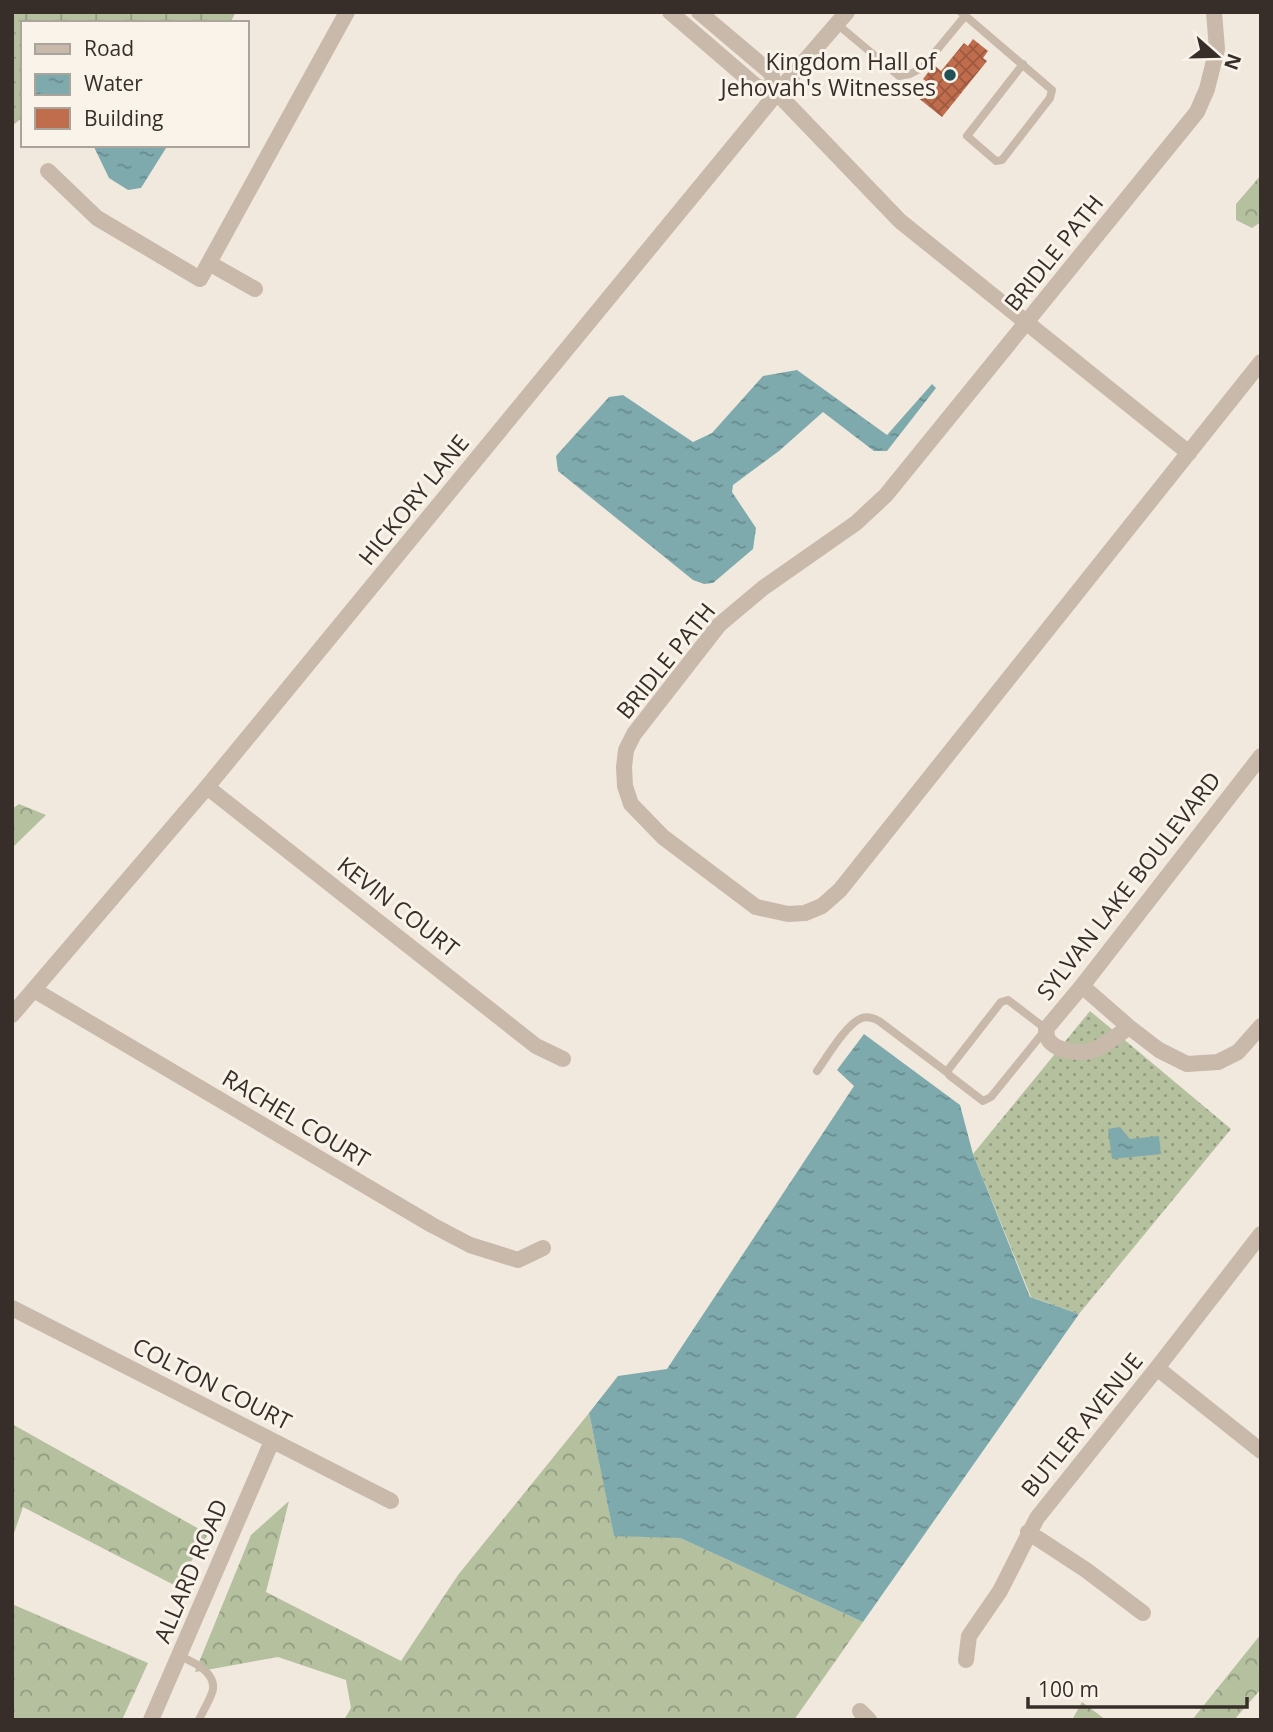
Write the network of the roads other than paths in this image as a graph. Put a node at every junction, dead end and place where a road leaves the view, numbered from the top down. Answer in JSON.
{"nodes":[{"id":1,"x":347,"y":12,"type":"edge"},
{"id":2,"x":670,"y":12,"type":"edge"},
{"id":3,"x":699,"y":12,"type":"edge"},
{"id":4,"x":1214,"y":12,"type":"edge"},
{"id":5,"x":963,"y":14,"type":"edge"},
{"id":6,"x":842,"y":18,"type":"edge"},
{"id":7,"x":1023,"y":64,"type":"junction"},
{"id":8,"x":777,"y":93,"type":"junction"},
{"id":9,"x":48,"y":171,"type":"dead end"},
{"id":10,"x":209,"y":263,"type":"junction"},
{"id":11,"x":255,"y":289,"type":"dead end"},
{"id":12,"x":1027,"y":323,"type":"junction"},
{"id":13,"x":1261,"y":362,"type":"edge"},
{"id":14,"x":1189,"y":453,"type":"junction"},
{"id":15,"x":1261,"y":756,"type":"edge"},
{"id":16,"x":207,"y":787,"type":"junction"},
{"id":17,"x":1082,"y":986,"type":"junction"},
{"id":18,"x":34,"y":990,"type":"junction"},
{"id":19,"x":12,"y":1015,"type":"edge"},
{"id":20,"x":1261,"y":1026,"type":"edge"},
{"id":21,"x":1129,"y":1027,"type":"junction"},
{"id":22,"x":1046,"y":1029,"type":"junction"},
{"id":23,"x":563,"y":1059,"type":"dead end"},
{"id":24,"x":817,"y":1071,"type":"dead end"},
{"id":25,"x":948,"y":1073,"type":"junction"},
{"id":26,"x":1261,"y":1234,"type":"edge"},
{"id":27,"x":542,"y":1248,"type":"dead end"},
{"id":28,"x":12,"y":1308,"type":"edge"},
{"id":29,"x":1157,"y":1368,"type":"junction"},
{"id":30,"x":272,"y":1441,"type":"junction"},
{"id":31,"x":1261,"y":1451,"type":"edge"},
{"id":32,"x":391,"y":1501,"type":"dead end"},
{"id":33,"x":1028,"y":1532,"type":"junction"},
{"id":34,"x":1143,"y":1613,"type":"dead end"},
{"id":35,"x":179,"y":1656,"type":"junction"},
{"id":36,"x":966,"y":1660,"type":"dead end"},
{"id":37,"x":151,"y":1720,"type":"edge"},
{"id":38,"x":199,"y":1720,"type":"edge"}],
"edges":[{"from":1,"to":10,"type":"street"},
{"from":2,"to":8,"type":"street"},
{"from":3,"to":8,"type":"street"},
{"from":4,"to":12,"type":"street","name":"BRIDLE PATH"},
{"from":5,"to":6,"type":"lane"},
{"from":5,"to":7,"type":"lane"},
{"from":6,"to":8,"type":"street","name":"HICKORY LANE"},
{"from":7,"to":7,"type":"lane"},
{"from":8,"to":12,"type":"street"},
{"from":8,"to":16,"type":"street","name":"HICKORY LANE"},
{"from":9,"to":10,"type":"street"},
{"from":10,"to":11,"type":"street"},
{"from":12,"to":14,"type":"street"},
{"from":12,"to":14,"type":"street","name":"BRIDLE PATH"},
{"from":13,"to":14,"type":"street","name":"BRIDLE PATH"},
{"from":15,"to":17,"type":"street","name":"SYLVAN LAKE BOULEVARD"},
{"from":16,"to":18,"type":"street","name":"HICKORY LANE"},
{"from":16,"to":23,"type":"street","name":"KEVIN COURT"},
{"from":17,"to":21,"type":"street"},
{"from":17,"to":22,"type":"street","name":"SYLVAN LAKE BOULEVARD"},
{"from":18,"to":19,"type":"street","name":"HICKORY LANE"},
{"from":18,"to":27,"type":"street","name":"RACHEL COURT"},
{"from":20,"to":21,"type":"street"},
{"from":21,"to":22,"type":"street","name":"SYLVAN LAKE BOULEVARD"},
{"from":22,"to":25,"type":"lane"},
{"from":22,"to":25,"type":"lane"},
{"from":24,"to":25,"type":"lane"},
{"from":26,"to":29,"type":"street","name":"BUTLER AVENUE"},
{"from":28,"to":30,"type":"street","name":"COLTON COURT"},
{"from":29,"to":31,"type":"street"},
{"from":29,"to":33,"type":"street","name":"BUTLER AVENUE"},
{"from":30,"to":32,"type":"street","name":"COLTON COURT"},
{"from":30,"to":35,"type":"street","name":"ALLARD ROAD"},
{"from":33,"to":34,"type":"street"},
{"from":33,"to":36,"type":"street","name":"BUTLER AVENUE"},
{"from":35,"to":37,"type":"street","name":"ALLARD ROAD"},
{"from":35,"to":38,"type":"lane"}]}
